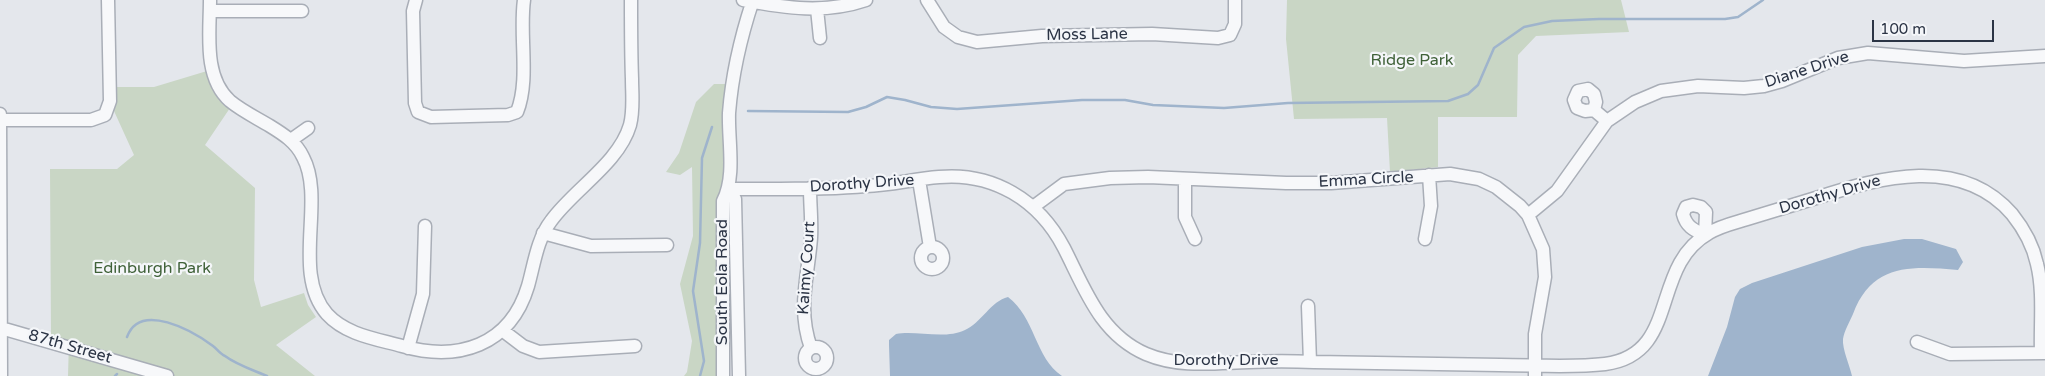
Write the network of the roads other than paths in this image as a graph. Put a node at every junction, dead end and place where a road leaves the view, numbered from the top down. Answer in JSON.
{"nodes":[{"id":1,"x":108,"y":0,"type":"edge"},
{"id":2,"x":416,"y":0,"type":"edge"},
{"id":3,"x":524,"y":0,"type":"edge"},
{"id":4,"x":630,"y":0,"type":"edge"},
{"id":5,"x":866,"y":0,"type":"edge"},
{"id":6,"x":926,"y":0,"type":"edge"},
{"id":7,"x":1234,"y":0,"type":"edge"},
{"id":8,"x":749,"y":1,"type":"edge"},
{"id":9,"x":210,"y":6,"type":"edge"},
{"id":10,"x":817,"y":9,"type":"junction"},
{"id":11,"x":302,"y":12,"type":"dead end"},
{"id":12,"x":820,"y":38,"type":"dead end"},
{"id":13,"x":2045,"y":56,"type":"edge"},
{"id":14,"x":1594,"y":110,"type":"dead end"},
{"id":15,"x":0,"y":114,"type":"edge"},
{"id":16,"x":0,"y":120,"type":"edge"},
{"id":17,"x":1607,"y":121,"type":"junction"},
{"id":18,"x":308,"y":128,"type":"dead end"},
{"id":19,"x":291,"y":140,"type":"junction"},
{"id":20,"x":1429,"y":176,"type":"junction"},
{"id":21,"x":1185,"y":179,"type":"junction"},
{"id":22,"x":919,"y":180,"type":"junction"},
{"id":23,"x":810,"y":188,"type":"junction"},
{"id":24,"x":729,"y":189,"type":"junction"},
{"id":25,"x":1033,"y":207,"type":"junction"},
{"id":26,"x":1528,"y":215,"type":"junction"},
{"id":27,"x":425,"y":226,"type":"dead end"},
{"id":28,"x":543,"y":233,"type":"junction"},
{"id":29,"x":1195,"y":239,"type":"dead end"},
{"id":30,"x":1425,"y":240,"type":"dead end"},
{"id":31,"x":667,"y":245,"type":"dead end"},
{"id":32,"x":930,"y":247,"type":"dead end"},
{"id":33,"x":1308,"y":306,"type":"dead end"},
{"id":34,"x":1,"y":328,"type":"edge"},
{"id":35,"x":502,"y":330,"type":"junction"},
{"id":36,"x":1917,"y":342,"type":"dead end"},
{"id":37,"x":635,"y":346,"type":"dead end"},
{"id":38,"x":408,"y":348,"type":"junction"},
{"id":39,"x":811,"y":348,"type":"dead end"},
{"id":40,"x":2043,"y":353,"type":"edge"},
{"id":41,"x":1310,"y":362,"type":"junction"},
{"id":42,"x":1535,"y":371,"type":"edge"},
{"id":43,"x":1,"y":376,"type":"edge"},
{"id":44,"x":167,"y":376,"type":"edge"},
{"id":45,"x":723,"y":376,"type":"edge"},
{"id":46,"x":739,"y":376,"type":"edge"}],
"edges":[{"from":1,"to":16,"type":"street"},
{"from":2,"to":3,"type":"street"},
{"from":4,"to":28,"type":"street"},
{"from":5,"to":10,"type":"street"},
{"from":6,"to":7,"type":"street","name":"Moss Lane"},
{"from":8,"to":10,"type":"street"},
{"from":8,"to":24,"type":"street","name":"South Eola Road"},
{"from":9,"to":11,"type":"street"},
{"from":9,"to":19,"type":"street"},
{"from":10,"to":12,"type":"street"},
{"from":13,"to":17,"type":"street","name":"Diane Drive"},
{"from":14,"to":17,"type":"street"},
{"from":15,"to":16,"type":"street"},
{"from":16,"to":34,"type":"street"},
{"from":17,"to":26,"type":"street","name":"Diane Drive"},
{"from":18,"to":19,"type":"street"},
{"from":19,"to":38,"type":"street"},
{"from":20,"to":21,"type":"street","name":"Emma Circle"},
{"from":20,"to":26,"type":"street","name":"Emma Circle"},
{"from":20,"to":30,"type":"street"},
{"from":21,"to":25,"type":"street","name":"Emma Circle"},
{"from":21,"to":29,"type":"street"},
{"from":22,"to":23,"type":"street","name":"Dorothy Drive"},
{"from":22,"to":25,"type":"street","name":"Dorothy Drive"},
{"from":22,"to":32,"type":"street"},
{"from":23,"to":24,"type":"street","name":"Dorothy Drive"},
{"from":23,"to":39,"type":"street","name":"Kaimy Court"},
{"from":24,"to":45,"type":"street","name":"South Eola Road"},
{"from":24,"to":46,"type":"street","name":"South Eola Road"},
{"from":25,"to":41,"type":"street","name":"Dorothy Drive"},
{"from":26,"to":42,"type":"street","name":"Emma Circle"},
{"from":27,"to":38,"type":"street"},
{"from":28,"to":31,"type":"street"},
{"from":28,"to":35,"type":"street"},
{"from":33,"to":41,"type":"street"},
{"from":34,"to":43,"type":"street"},
{"from":34,"to":44,"type":"street","name":"87th Street"},
{"from":35,"to":37,"type":"street"},
{"from":35,"to":38,"type":"street"},
{"from":36,"to":40,"type":"street"},
{"from":40,"to":42,"type":"street","name":"Dorothy Drive"},
{"from":41,"to":42,"type":"street","name":"Dorothy Drive"}]}
